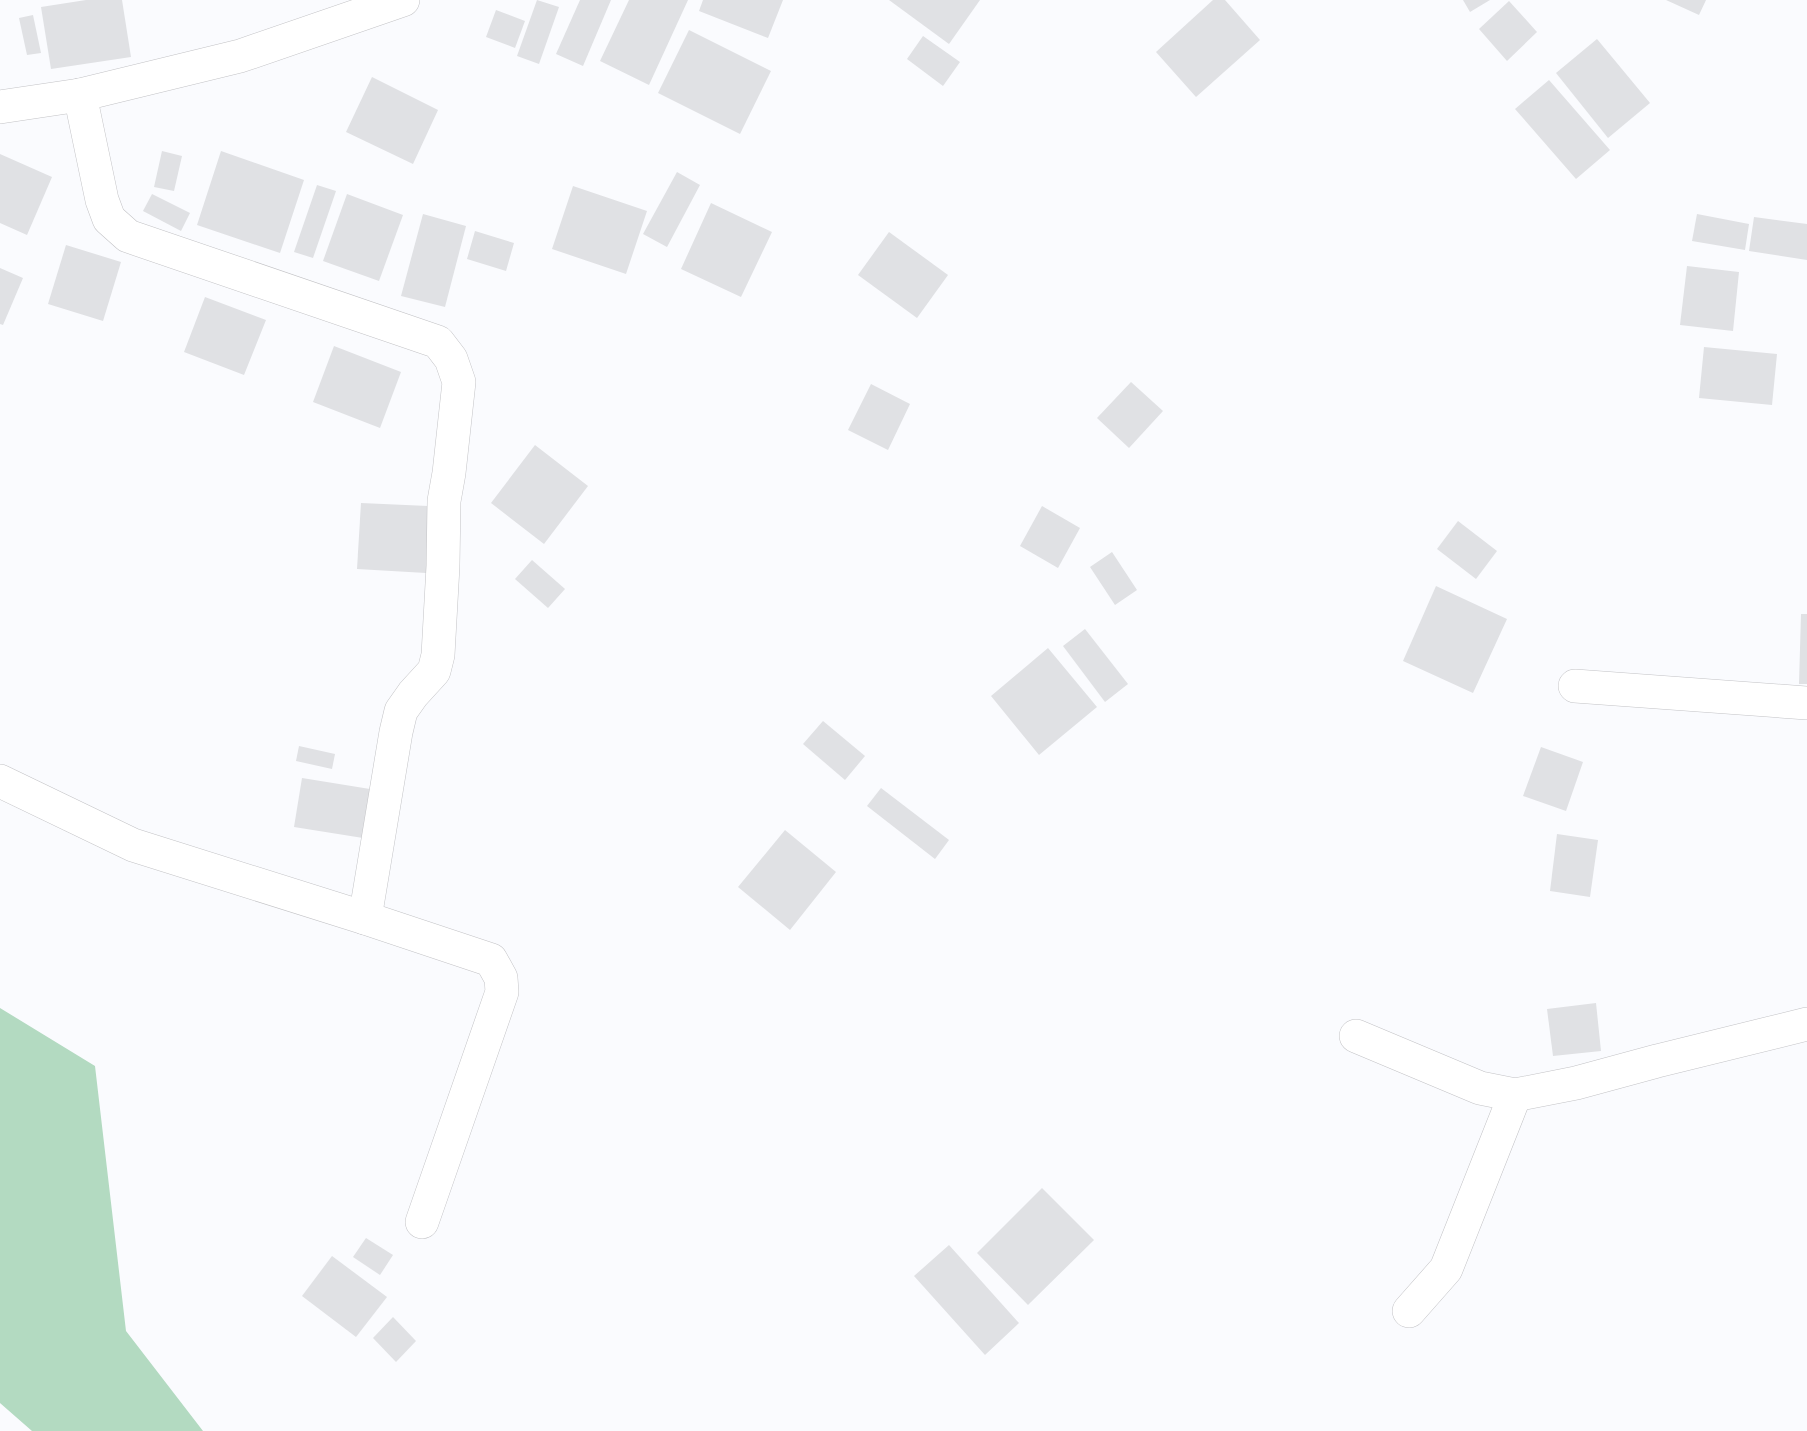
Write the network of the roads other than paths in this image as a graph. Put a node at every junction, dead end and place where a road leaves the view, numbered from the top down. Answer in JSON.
{"nodes":[{"id":1,"x":403,"y":0,"type":"edge"},
{"id":2,"x":80,"y":95,"type":"junction"},
{"id":3,"x":0,"y":107,"type":"edge"},
{"id":4,"x":1575,"y":686,"type":"dead end"},
{"id":5,"x":1807,"y":703,"type":"edge"},
{"id":6,"x":0,"y":781,"type":"edge"},
{"id":7,"x":364,"y":918,"type":"junction"},
{"id":8,"x":1807,"y":1024,"type":"edge"},
{"id":9,"x":1356,"y":1036,"type":"dead end"},
{"id":10,"x":1515,"y":1095,"type":"junction"},
{"id":11,"x":422,"y":1222,"type":"dead end"},
{"id":12,"x":1409,"y":1311,"type":"dead end"}],
"edges":[{"from":1,"to":2,"type":"street"},
{"from":2,"to":3,"type":"street"},
{"from":2,"to":7,"type":"street"},
{"from":4,"to":5,"type":"street"},
{"from":6,"to":7,"type":"street"},
{"from":7,"to":11,"type":"street"},
{"from":8,"to":10,"type":"street"},
{"from":9,"to":10,"type":"street"},
{"from":10,"to":12,"type":"street"}]}
